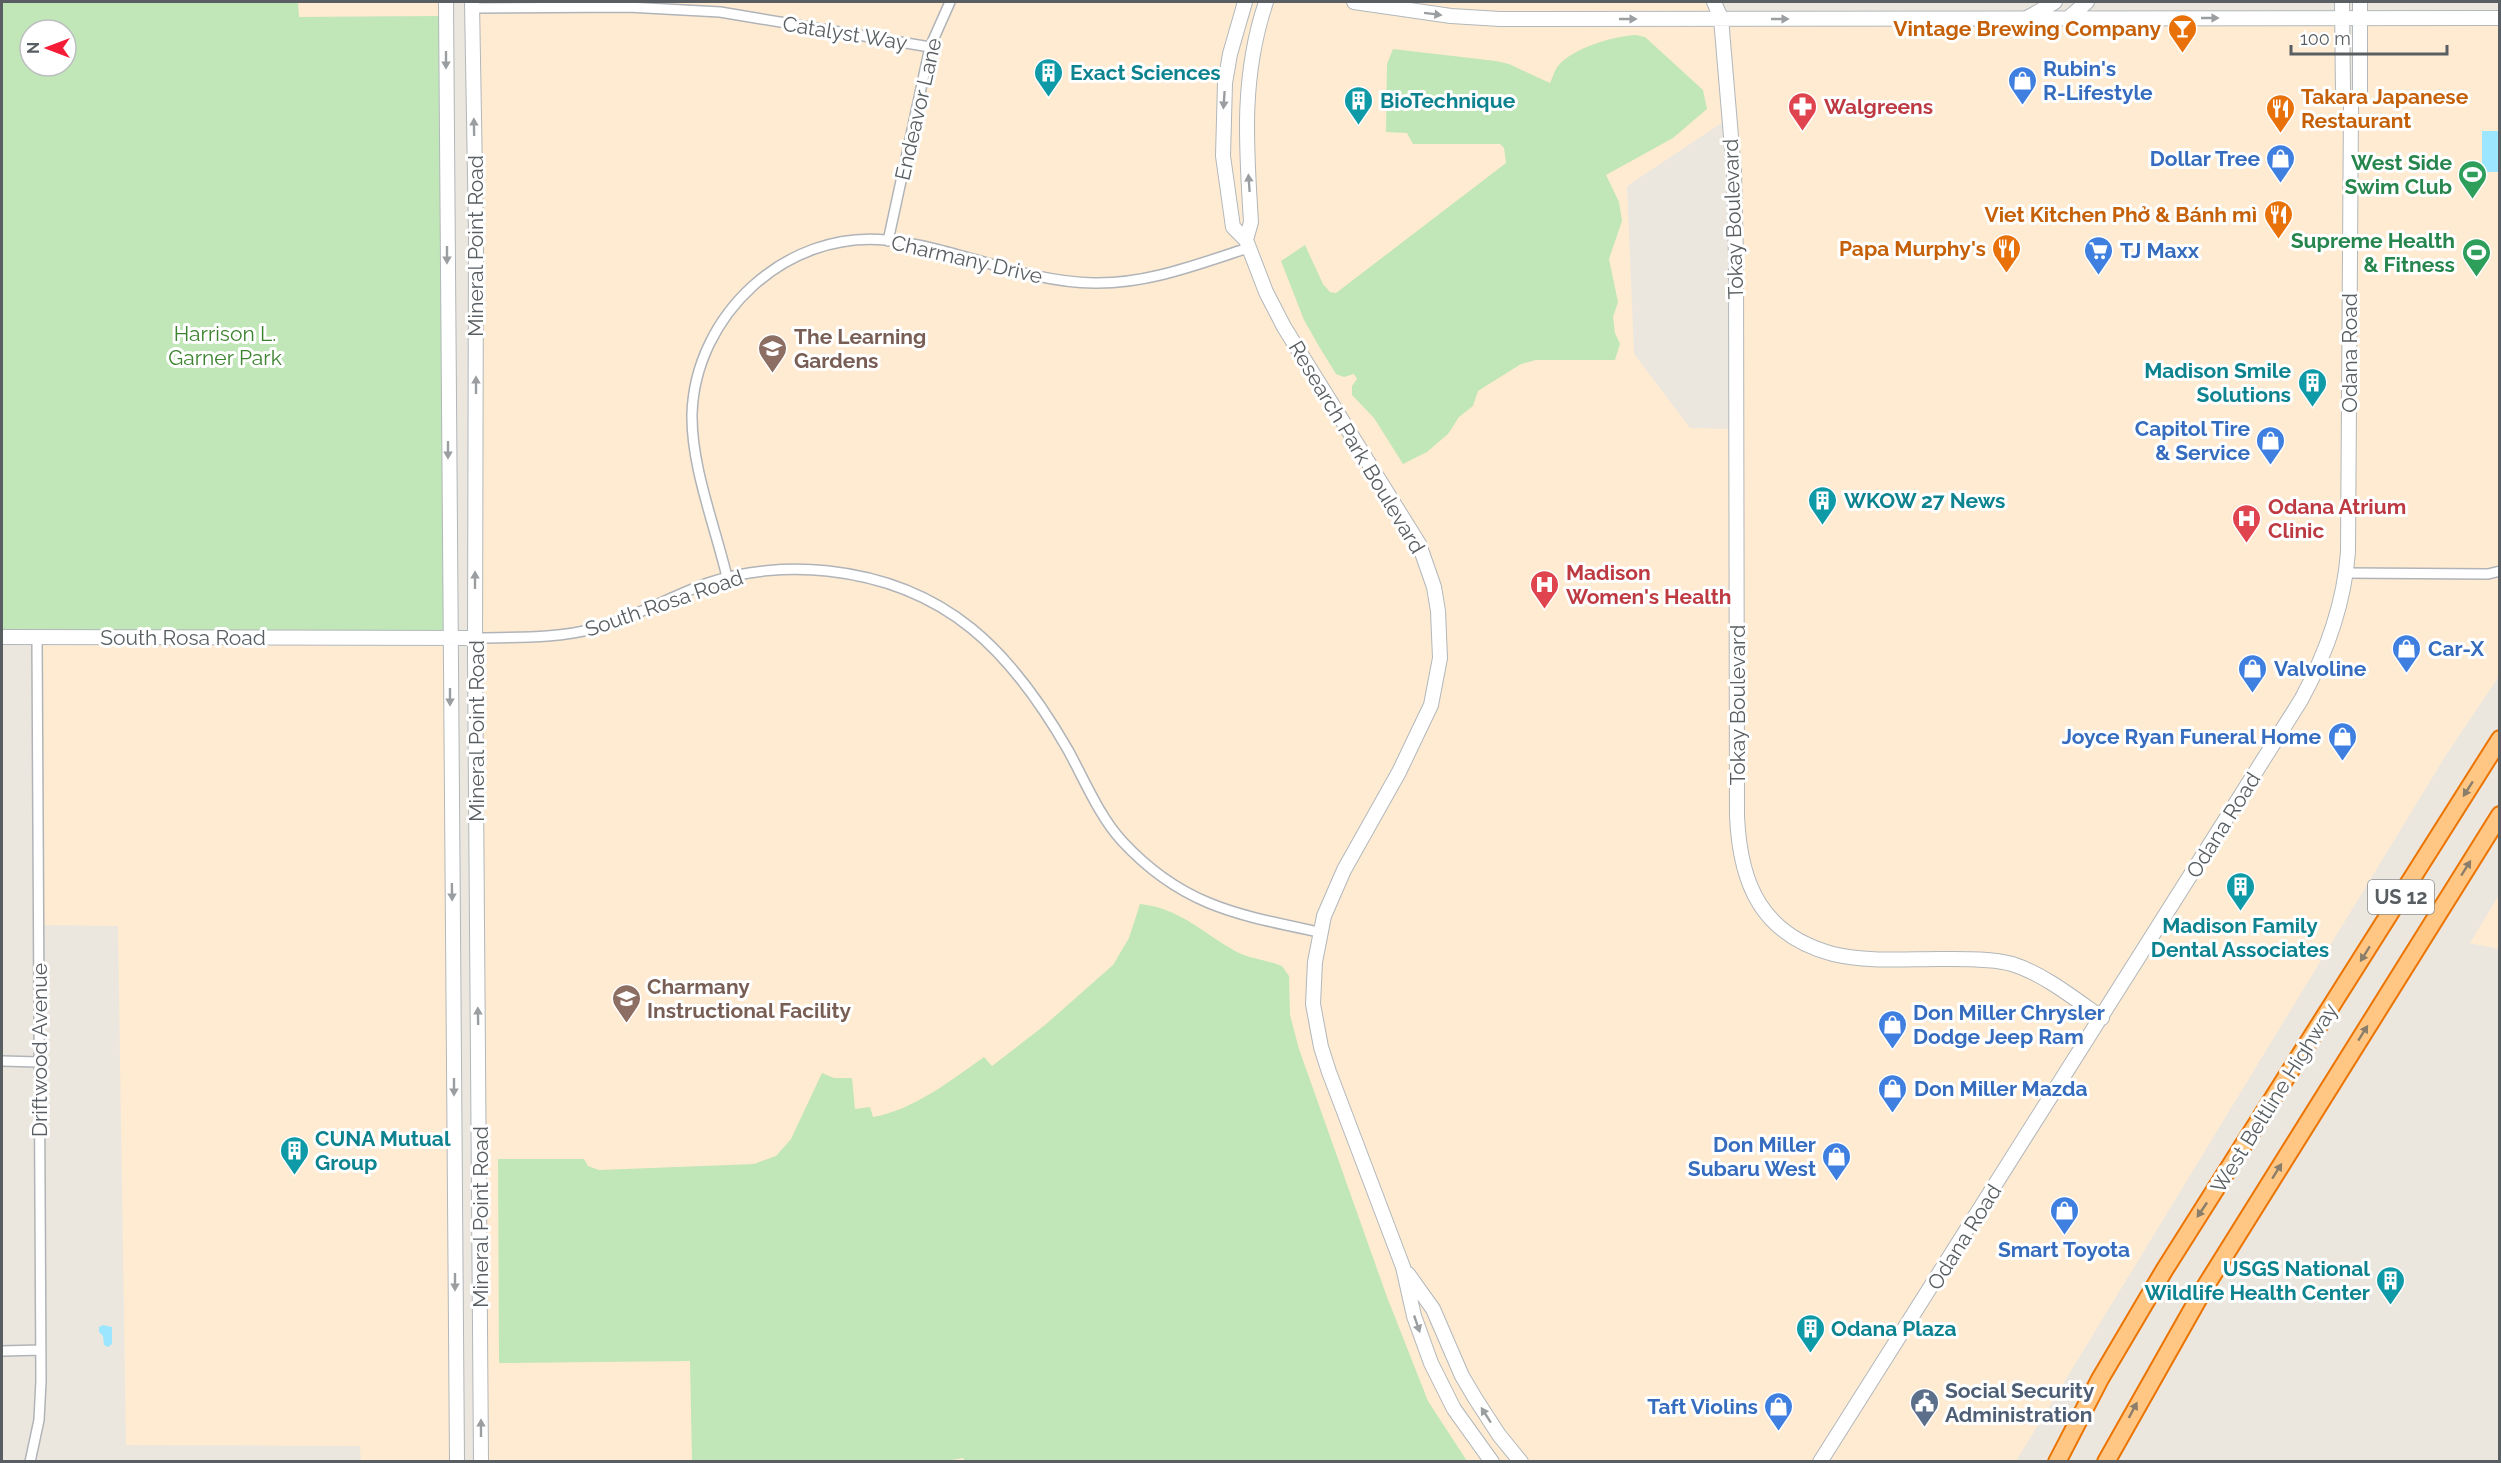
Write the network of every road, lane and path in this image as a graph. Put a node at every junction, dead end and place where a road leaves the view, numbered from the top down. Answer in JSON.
{"nodes":[{"id":1,"x":446,"y":2,"type":"edge"},
{"id":2,"x":940,"y":2,"type":"edge"},
{"id":3,"x":950,"y":2,"type":"edge"},
{"id":4,"x":1245,"y":2,"type":"edge"},
{"id":5,"x":1266,"y":2,"type":"edge"},
{"id":6,"x":1354,"y":2,"type":"edge"},
{"id":7,"x":1714,"y":2,"type":"edge"},
{"id":8,"x":1727,"y":2,"type":"edge"},
{"id":9,"x":2055,"y":2,"type":"edge"},
{"id":10,"x":2087,"y":2,"type":"edge"},
{"id":11,"x":2342,"y":2,"type":"edge"},
{"id":12,"x":2360,"y":2,"type":"edge"},
{"id":13,"x":472,"y":5,"type":"edge"},
{"id":14,"x":942,"y":14,"type":"junction"},
{"id":15,"x":1721,"y":18,"type":"junction"},
{"id":16,"x":2342,"y":18,"type":"junction"},
{"id":17,"x":2499,"y":18,"type":"edge"},
{"id":18,"x":2025,"y":19,"type":"junction"},
{"id":19,"x":2067,"y":19,"type":"junction"},
{"id":20,"x":2360,"y":19,"type":"junction"},
{"id":21,"x":930,"y":46,"type":"junction"},
{"id":22,"x":2351,"y":104,"type":"junction"},
{"id":23,"x":888,"y":241,"type":"junction"},
{"id":24,"x":1247,"y":244,"type":"junction"},
{"id":25,"x":2499,"y":571,"type":"edge"},
{"id":26,"x":2347,"y":573,"type":"junction"},
{"id":27,"x":727,"y":577,"type":"junction"},
{"id":28,"x":2,"y":637,"type":"edge"},
{"id":29,"x":37,"y":637,"type":"junction"},
{"id":30,"x":449,"y":638,"type":"junction"},
{"id":31,"x":475,"y":638,"type":"junction"},
{"id":32,"x":2499,"y":739,"type":"edge"},
{"id":33,"x":2499,"y":815,"type":"edge"},
{"id":34,"x":1319,"y":932,"type":"junction"},
{"id":35,"x":2102,"y":1018,"type":"junction"},
{"id":36,"x":2,"y":1061,"type":"edge"},
{"id":37,"x":39,"y":1062,"type":"junction"},
{"id":38,"x":1403,"y":1267,"type":"junction"},
{"id":39,"x":41,"y":1350,"type":"junction"},
{"id":40,"x":2,"y":1351,"type":"edge"},
{"id":41,"x":30,"y":1461,"type":"edge"},
{"id":42,"x":457,"y":1461,"type":"edge"},
{"id":43,"x":481,"y":1461,"type":"edge"},
{"id":44,"x":1492,"y":1461,"type":"edge"},
{"id":45,"x":1521,"y":1461,"type":"edge"},
{"id":46,"x":1821,"y":1461,"type":"edge"},
{"id":47,"x":2057,"y":1461,"type":"edge"},
{"id":48,"x":2106,"y":1461,"type":"edge"}],
"edges":[{"from":1,"to":30,"type":"street","name":"Mineral Point Road","one_way":true},
{"from":2,"to":14,"type":"street","name":"Endeavor Lane"},
{"from":3,"to":14,"type":"street","name":"Endeavor Lane"},
{"from":4,"to":24,"type":"street","name":"Research Park Boulevard","one_way":true},
{"from":24,"to":5,"type":"street","one_way":true},
{"from":6,"to":15,"type":"street","one_way":true},
{"from":7,"to":15,"type":"street","name":"Tokay Boulevard"},
{"from":8,"to":15,"type":"street","name":"Tokay Boulevard"},
{"from":9,"to":18,"type":"street"},
{"from":10,"to":19,"type":"street"},
{"from":11,"to":16,"type":"street","name":"Odana Road"},
{"from":12,"to":20,"type":"street","name":"Odana Road"},
{"from":13,"to":21,"type":"street","name":"Catalyst Way"},
{"from":31,"to":13,"type":"street","name":"Mineral Point Road","one_way":true},
{"from":14,"to":21,"type":"street","name":"Endeavor Lane"},
{"from":15,"to":18,"type":"street","one_way":true},
{"from":15,"to":35,"type":"street","name":"Tokay Boulevard"},
{"from":19,"to":16,"type":"street","one_way":true},
{"from":16,"to":20,"type":"street"},
{"from":16,"to":22,"type":"street","name":"Odana Road"},
{"from":17,"to":20,"type":"street"},
{"from":18,"to":19,"type":"street"},
{"from":20,"to":22,"type":"street","name":"Odana Road"},
{"from":21,"to":23,"type":"street","name":"Endeavor Lane"},
{"from":22,"to":26,"type":"street","name":"Odana Road"},
{"from":23,"to":24,"type":"street","name":"Charmany Drive"},
{"from":23,"to":27,"type":"street","name":"Charmany Drive"},
{"from":24,"to":34,"type":"street","name":"Research Park Boulevard"},
{"from":25,"to":26,"type":"street"},
{"from":26,"to":35,"type":"street","name":"Odana Road"},
{"from":27,"to":31,"type":"street","name":"South Rosa Road"},
{"from":27,"to":34,"type":"street","name":"South Rosa Road"},
{"from":28,"to":29,"type":"street","name":"South Rosa Road"},
{"from":29,"to":30,"type":"street","name":"South Rosa Road"},
{"from":29,"to":37,"type":"street","name":"Driftwood Avenue"},
{"from":30,"to":31,"type":"street","name":"South Rosa Road"},
{"from":30,"to":42,"type":"street","name":"Mineral Point Road","one_way":true},
{"from":43,"to":31,"type":"street","name":"Mineral Point Road","one_way":true},
{"from":32,"to":47,"type":"highway","name":"West Beltline Highway","number":"US 12","one_way":true},
{"from":48,"to":33,"type":"highway","name":"West Beltline Highway","number":"US 12","one_way":true},
{"from":34,"to":38,"type":"street","name":"Research Park Boulevard"},
{"from":35,"to":46,"type":"street","name":"Odana Road"},
{"from":36,"to":37,"type":"street"},
{"from":37,"to":39,"type":"street","name":"Driftwood Avenue"},
{"from":38,"to":44,"type":"street","name":"Research Park Boulevard","one_way":true},
{"from":45,"to":38,"type":"street","name":"Research Park Boulevard","one_way":true},
{"from":39,"to":40,"type":"street"},
{"from":39,"to":41,"type":"street","name":"Driftwood Avenue"}]}
